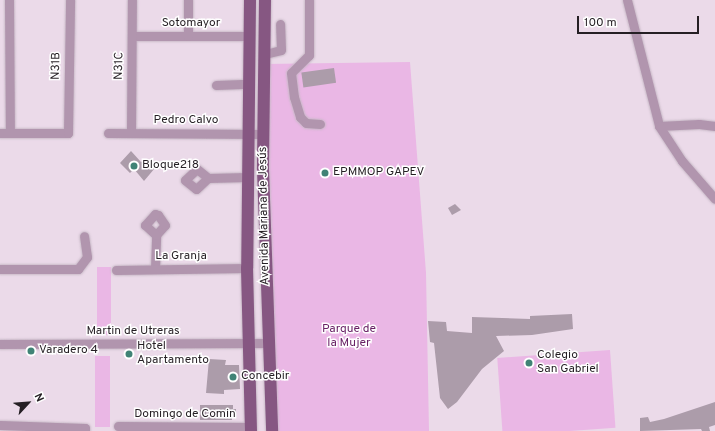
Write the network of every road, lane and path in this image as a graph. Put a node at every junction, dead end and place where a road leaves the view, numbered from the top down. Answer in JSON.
{"nodes":[{"id":1,"x":9,"y":0,"type":"edge"},
{"id":2,"x":70,"y":0,"type":"edge"},
{"id":3,"x":132,"y":0,"type":"edge"},
{"id":4,"x":188,"y":0,"type":"edge"},
{"id":5,"x":250,"y":0,"type":"edge"},
{"id":6,"x":265,"y":0,"type":"edge"},
{"id":7,"x":308,"y":0,"type":"edge"},
{"id":8,"x":627,"y":0,"type":"edge"},
{"id":9,"x":280,"y":24,"type":"dead end"},
{"id":10,"x":132,"y":36,"type":"junction"},
{"id":11,"x":188,"y":36,"type":"junction"},
{"id":12,"x":250,"y":36,"type":"junction"},
{"id":13,"x":265,"y":54,"type":"junction"},
{"id":14,"x":216,"y":84,"type":"dead end"},
{"id":15,"x":249,"y":84,"type":"junction"},
{"id":16,"x":320,"y":124,"type":"dead end"},
{"id":17,"x":659,"y":126,"type":"junction"},
{"id":18,"x":715,"y":126,"type":"edge"},
{"id":19,"x":131,"y":132,"type":"junction"},
{"id":20,"x":0,"y":133,"type":"edge"},
{"id":21,"x":10,"y":133,"type":"junction"},
{"id":22,"x":108,"y":133,"type":"dead end"},
{"id":23,"x":249,"y":133,"type":"junction"},
{"id":24,"x":263,"y":134,"type":"junction"},
{"id":25,"x":263,"y":169,"type":"junction"},
{"id":26,"x":248,"y":173,"type":"junction"},
{"id":27,"x":208,"y":178,"type":"dead end"},
{"id":28,"x":715,"y":199,"type":"edge"},
{"id":29,"x":156,"y":235,"type":"dead end"},
{"id":30,"x":84,"y":236,"type":"dead end"},
{"id":31,"x":247,"y":268,"type":"junction"},
{"id":32,"x":0,"y":269,"type":"edge"},
{"id":33,"x":155,"y":269,"type":"junction"},
{"id":34,"x":116,"y":270,"type":"dead end"},
{"id":35,"x":249,"y":343,"type":"junction"},
{"id":36,"x":267,"y":343,"type":"junction"},
{"id":37,"x":0,"y":344,"type":"edge"},
{"id":38,"x":0,"y":426,"type":"edge"},
{"id":39,"x":118,"y":426,"type":"dead end"},
{"id":40,"x":29,"y":429,"type":"edge"},
{"id":41,"x":251,"y":429,"type":"edge"},
{"id":42,"x":85,"y":430,"type":"edge"},
{"id":43,"x":272,"y":431,"type":"edge"}],
"edges":[{"from":1,"to":21,"type":"street"},
{"from":2,"to":21,"type":"street","name":"N31B"},
{"from":3,"to":10,"type":"street","name":"N31C"},
{"from":4,"to":11,"type":"street"},
{"from":5,"to":12,"type":"main road","name":"Avenida Mariana de Jesús"},
{"from":6,"to":13,"type":"main road","name":"Avenida Mariana de Jesús"},
{"from":7,"to":16,"type":"street"},
{"from":8,"to":17,"type":"street"},
{"from":9,"to":13,"type":"street"},
{"from":10,"to":11,"type":"street","name":"Sotomayor"},
{"from":10,"to":19,"type":"street","name":"N31C"},
{"from":11,"to":12,"type":"street","name":"Sotomayor"},
{"from":12,"to":15,"type":"main road","name":"Avenida Mariana de Jesús"},
{"from":13,"to":24,"type":"main road","name":"Avenida Mariana de Jesús"},
{"from":14,"to":15,"type":"street"},
{"from":15,"to":23,"type":"main road","name":"Avenida Mariana de Jesús"},
{"from":17,"to":18,"type":"street"},
{"from":17,"to":28,"type":"street"},
{"from":19,"to":22,"type":"street","name":"Pedro Calvo"},
{"from":19,"to":23,"type":"street","name":"Pedro Calvo"},
{"from":20,"to":21,"type":"street"},
{"from":23,"to":24,"type":"street","name":"Pedro Calvo"},
{"from":23,"to":26,"type":"main road","name":"Avenida Mariana de Jesús"},
{"from":24,"to":25,"type":"main road","name":"Avenida Mariana de Jesús"},
{"from":25,"to":26,"type":"main road"},
{"from":25,"to":36,"type":"main road","name":"Avenida Mariana de Jesús"},
{"from":26,"to":27,"type":"street"},
{"from":26,"to":31,"type":"main road","name":"Avenida Mariana de Jesús"},
{"from":29,"to":33,"type":"street"},
{"from":30,"to":32,"type":"street"},
{"from":31,"to":33,"type":"street","name":"La Granja"},
{"from":31,"to":35,"type":"main road","name":"Avenida Mariana de Jesús"},
{"from":33,"to":34,"type":"street","name":"La Granja"},
{"from":35,"to":36,"type":"street","name":"Martin de Utreras"},
{"from":35,"to":37,"type":"street","name":"Martin de Utreras"},
{"from":35,"to":41,"type":"main road","name":"Avenida Mariana de Jesús"},
{"from":36,"to":43,"type":"main road","name":"Avenida Mariana de Jesús"},
{"from":38,"to":40,"type":"street"},
{"from":39,"to":41,"type":"street","name":"Domingo de Comin"},
{"from":40,"to":42,"type":"street"}]}
